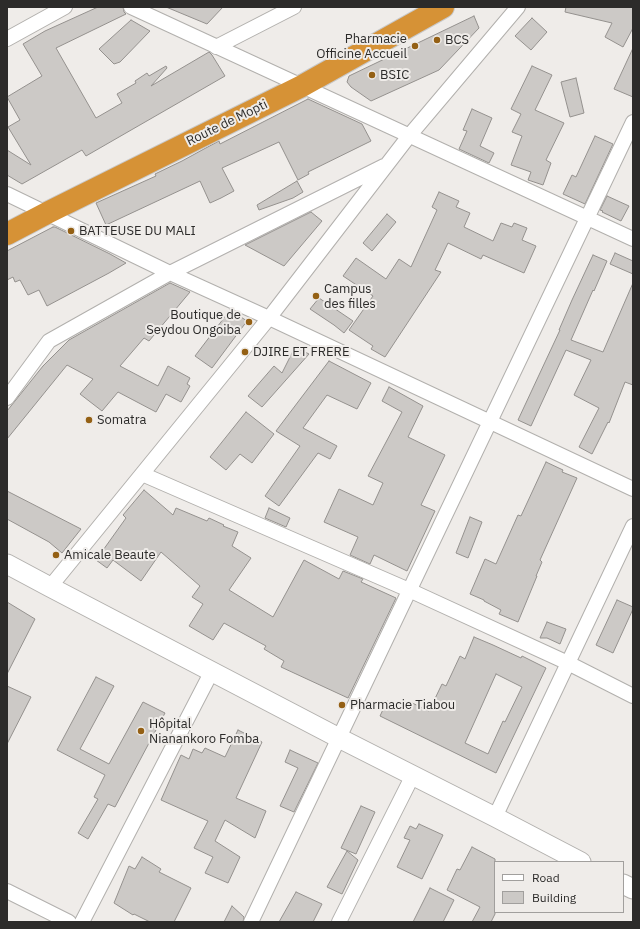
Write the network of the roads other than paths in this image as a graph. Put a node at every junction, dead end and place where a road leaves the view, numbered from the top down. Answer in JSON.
{"nodes":[{"id":1,"x":65,"y":7,"type":"edge"},
{"id":2,"x":131,"y":7,"type":"edge"},
{"id":3,"x":443,"y":7,"type":"edge"},
{"id":4,"x":518,"y":7,"type":"edge"},
{"id":5,"x":288,"y":9,"type":"edge"},
{"id":6,"x":7,"y":39,"type":"edge"},
{"id":7,"x":216,"y":47,"type":"junction"},
{"id":8,"x":302,"y":86,"type":"junction"},
{"id":9,"x":633,"y":122,"type":"edge"},
{"id":10,"x":410,"y":136,"type":"junction"},
{"id":11,"x":388,"y":164,"type":"junction"},
{"id":12,"x":7,"y":194,"type":"edge"},
{"id":13,"x":47,"y":213,"type":"junction"},
{"id":14,"x":586,"y":218,"type":"junction"},
{"id":15,"x":7,"y":234,"type":"edge"},
{"id":16,"x":633,"y":239,"type":"edge"},
{"id":17,"x":170,"y":273,"type":"junction"},
{"id":18,"x":269,"y":318,"type":"junction"},
{"id":19,"x":7,"y":398,"type":"edge"},
{"id":20,"x":489,"y":422,"type":"junction"},
{"id":21,"x":142,"y":474,"type":"junction"},
{"id":22,"x":633,"y":490,"type":"edge"},
{"id":23,"x":633,"y":526,"type":"edge"},
{"id":24,"x":7,"y":564,"type":"edge"},
{"id":25,"x":50,"y":587,"type":"junction"},
{"id":26,"x":409,"y":590,"type":"junction"},
{"id":27,"x":568,"y":663,"type":"junction"},
{"id":28,"x":212,"y":671,"type":"junction"},
{"id":29,"x":633,"y":696,"type":"edge"},
{"id":30,"x":339,"y":738,"type":"junction"},
{"id":31,"x":413,"y":775,"type":"junction"},
{"id":32,"x":495,"y":817,"type":"junction"},
{"id":33,"x":579,"y":861,"type":"edge"},
{"id":34,"x":624,"y":884,"type":"edge"},
{"id":35,"x":633,"y":889,"type":"edge"},
{"id":36,"x":7,"y":891,"type":"edge"},
{"id":37,"x":69,"y":922,"type":"edge"},
{"id":38,"x":82,"y":922,"type":"edge"},
{"id":39,"x":251,"y":922,"type":"edge"},
{"id":40,"x":339,"y":922,"type":"edge"}],
"edges":[{"from":1,"to":6,"type":"street"},
{"from":2,"to":7,"type":"street"},
{"from":3,"to":8,"type":"highway","name":"Route de Mopti"},
{"from":4,"to":10,"type":"street"},
{"from":5,"to":7,"type":"street"},
{"from":7,"to":8,"type":"street"},
{"from":8,"to":10,"type":"street"},
{"from":8,"to":13,"type":"highway","name":"Route de Mopti"},
{"from":9,"to":14,"type":"street"},
{"from":10,"to":11,"type":"street"},
{"from":10,"to":14,"type":"street"},
{"from":11,"to":17,"type":"street"},
{"from":11,"to":18,"type":"street"},
{"from":12,"to":13,"type":"street"},
{"from":13,"to":15,"type":"highway","name":"Route de Mopti"},
{"from":13,"to":17,"type":"street"},
{"from":14,"to":16,"type":"street"},
{"from":14,"to":20,"type":"street"},
{"from":17,"to":18,"type":"street"},
{"from":17,"to":19,"type":"street"},
{"from":18,"to":20,"type":"street"},
{"from":18,"to":21,"type":"street"},
{"from":20,"to":22,"type":"street"},
{"from":20,"to":26,"type":"street"},
{"from":21,"to":25,"type":"street"},
{"from":21,"to":26,"type":"street"},
{"from":23,"to":27,"type":"street"},
{"from":24,"to":25,"type":"street"},
{"from":25,"to":28,"type":"street"},
{"from":26,"to":27,"type":"street"},
{"from":26,"to":30,"type":"street"},
{"from":27,"to":29,"type":"street"},
{"from":27,"to":32,"type":"street"},
{"from":28,"to":30,"type":"street"},
{"from":28,"to":38,"type":"street"},
{"from":30,"to":31,"type":"street"},
{"from":30,"to":39,"type":"street"},
{"from":31,"to":32,"type":"street"},
{"from":31,"to":40,"type":"street"},
{"from":32,"to":33,"type":"street"},
{"from":34,"to":35,"type":"street"},
{"from":36,"to":37,"type":"street"}]}
